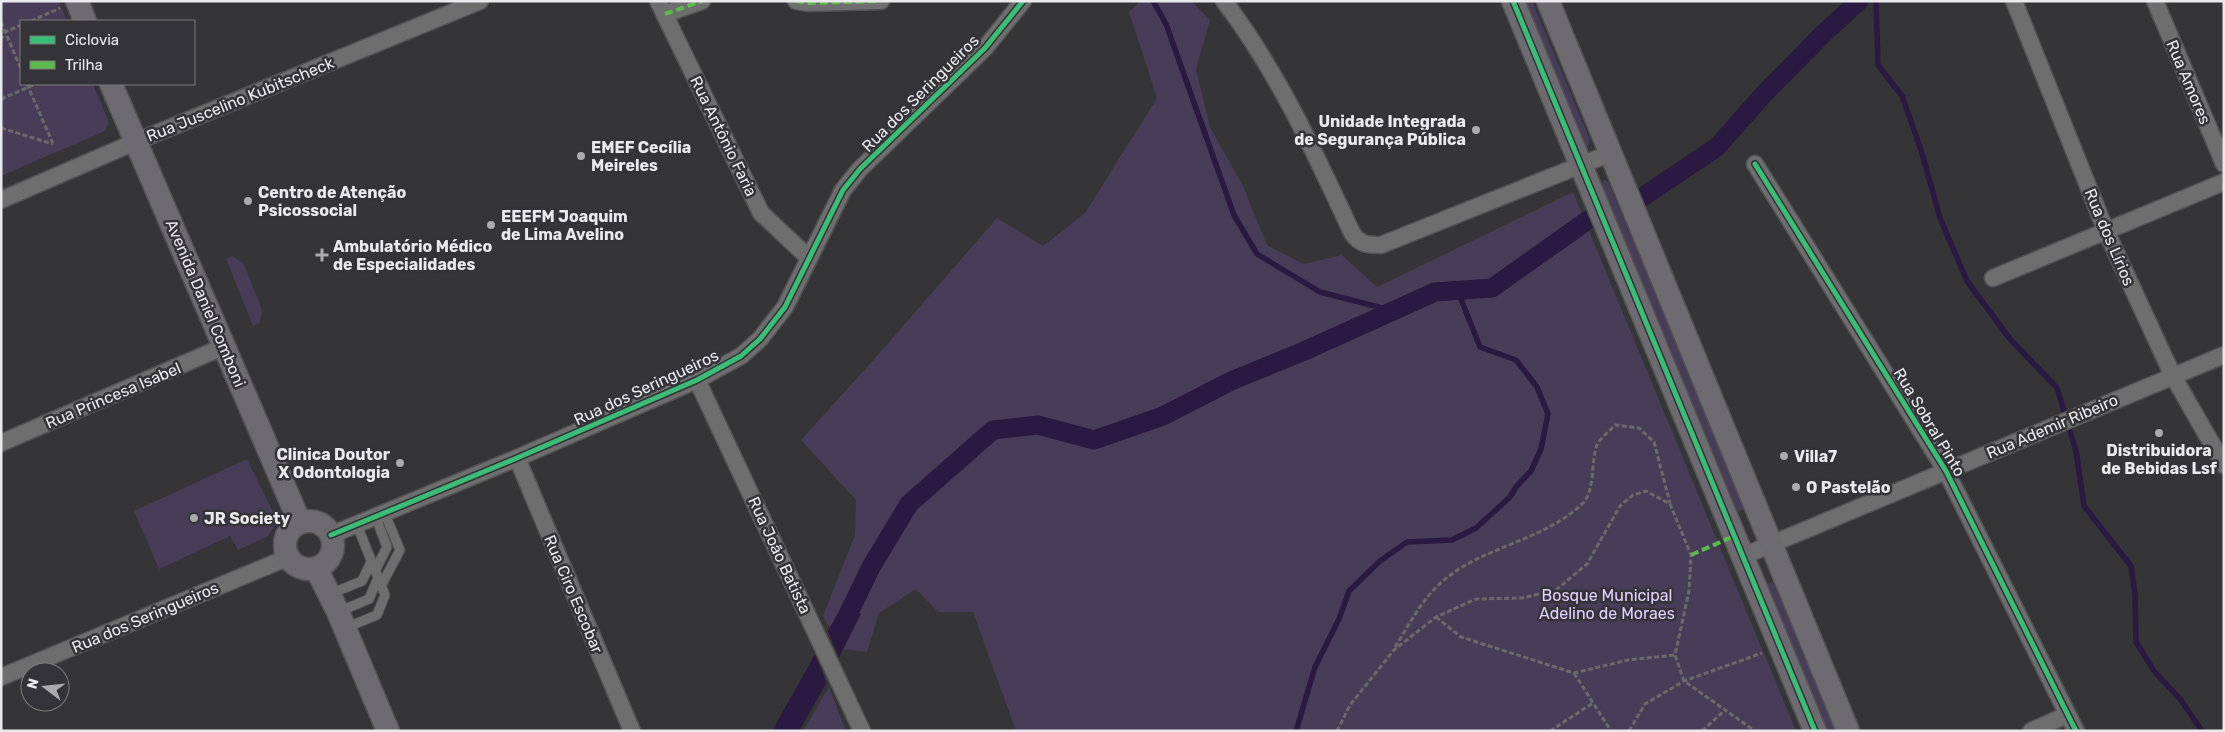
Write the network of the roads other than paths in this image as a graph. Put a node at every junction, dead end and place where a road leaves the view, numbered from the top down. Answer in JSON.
{"nodes":[{"id":1,"x":480,"y":1,"type":"edge"},
{"id":2,"x":702,"y":1,"type":"edge"},
{"id":3,"x":796,"y":1,"type":"edge"},
{"id":4,"x":881,"y":1,"type":"edge"},
{"id":5,"x":1023,"y":1,"type":"edge"},
{"id":6,"x":1224,"y":1,"type":"edge"},
{"id":7,"x":1513,"y":1,"type":"edge"},
{"id":8,"x":1548,"y":1,"type":"edge"},
{"id":9,"x":2014,"y":1,"type":"edge"},
{"id":10,"x":2155,"y":1,"type":"edge"},
{"id":11,"x":68,"y":5,"type":"edge"},
{"id":12,"x":662,"y":8,"type":"edge"},
{"id":13,"x":84,"y":20,"type":"edge"},
{"id":14,"x":111,"y":85,"type":"edge"},
{"id":15,"x":135,"y":142,"type":"junction"},
{"id":16,"x":1611,"y":153,"type":"junction"},
{"id":17,"x":1756,"y":164,"type":"dead end"},
{"id":18,"x":2224,"y":164,"type":"edge"},
{"id":19,"x":1581,"y":166,"type":"junction"},
{"id":20,"x":2224,"y":182,"type":"edge"},
{"id":21,"x":1,"y":200,"type":"edge"},
{"id":22,"x":2106,"y":231,"type":"junction"},
{"id":23,"x":809,"y":258,"type":"junction"},
{"id":24,"x":1993,"y":278,"type":"dead end"},
{"id":25,"x":225,"y":346,"type":"junction"},
{"id":26,"x":2224,"y":355,"type":"edge"},
{"id":27,"x":2172,"y":376,"type":"junction"},
{"id":28,"x":697,"y":380,"type":"junction"},
{"id":29,"x":1,"y":443,"type":"edge"},
{"id":30,"x":517,"y":458,"type":"junction"},
{"id":31,"x":2224,"y":465,"type":"edge"},
{"id":32,"x":1946,"y":470,"type":"junction"},
{"id":33,"x":380,"y":516,"type":"junction"},
{"id":34,"x":300,"y":523,"type":"junction"},
{"id":35,"x":357,"y":525,"type":"junction"},
{"id":36,"x":331,"y":535,"type":"junction"},
{"id":37,"x":1772,"y":545,"type":"junction"},
{"id":38,"x":1743,"y":556,"type":"junction"},
{"id":39,"x":289,"y":557,"type":"junction"},
{"id":40,"x":371,"y":562,"type":"junction"},
{"id":41,"x":316,"y":568,"type":"junction"},
{"id":42,"x":378,"y":578,"type":"junction"},
{"id":43,"x":338,"y":612,"type":"junction"},
{"id":44,"x":1,"y":677,"type":"edge"},
{"id":45,"x":2067,"y":715,"type":"junction"},
{"id":46,"x":388,"y":731,"type":"edge"},
{"id":47,"x":632,"y":731,"type":"edge"},
{"id":48,"x":862,"y":731,"type":"edge"},
{"id":49,"x":1815,"y":731,"type":"edge"},
{"id":50,"x":1848,"y":731,"type":"edge"},
{"id":51,"x":2031,"y":731,"type":"edge"},
{"id":52,"x":2076,"y":731,"type":"edge"}],
"edges":[{"from":1,"to":15,"type":"street","name":"Rua Juscelino Kubitscheck"},
{"from":2,"to":12,"type":"street"},
{"from":3,"to":4,"type":"street"},
{"from":5,"to":23,"type":"street","name":"Rua dos Seringueiros"},
{"from":6,"to":19,"type":"street"},
{"from":7,"to":19,"type":"street"},
{"from":8,"to":16,"type":"street"},
{"from":9,"to":22,"type":"street","name":"Rua dos Lírios"},
{"from":10,"to":18,"type":"street","name":"Rua Amores"},
{"from":11,"to":13,"type":"street"},
{"from":12,"to":23,"type":"street","name":"Rua Antônio Faria"},
{"from":14,"to":15,"type":"street","name":"Avenida Daniel Comboni"},
{"from":15,"to":21,"type":"street","name":"Rua Juscelino Kubitscheck"},
{"from":15,"to":25,"type":"street","name":"Avenida Daniel Comboni"},
{"from":16,"to":19,"type":"street"},
{"from":16,"to":37,"type":"street"},
{"from":17,"to":32,"type":"street","name":"Rua Sobral Pinto"},
{"from":19,"to":38,"type":"street"},
{"from":20,"to":22,"type":"street"},
{"from":22,"to":24,"type":"street"},
{"from":22,"to":27,"type":"street","name":"Rua dos Lírios"},
{"from":23,"to":28,"type":"street","name":"Rua dos Seringueiros"},
{"from":25,"to":29,"type":"street","name":"Rua Princesa Isabel"},
{"from":25,"to":34,"type":"street","name":"Avenida Daniel Comboni"},
{"from":26,"to":27,"type":"street","name":"Rua Ademir Ribeiro"},
{"from":27,"to":31,"type":"street","name":"Rua dos Lírios"},
{"from":27,"to":32,"type":"street","name":"Rua Ademir Ribeiro"},
{"from":28,"to":30,"type":"street","name":"Rua dos Seringueiros"},
{"from":28,"to":48,"type":"street","name":"Rua João Batista"},
{"from":30,"to":33,"type":"street","name":"Rua dos Seringueiros"},
{"from":30,"to":47,"type":"street","name":"Rua Ciro Escobar"},
{"from":32,"to":37,"type":"street","name":"Rua Ademir Ribeiro"},
{"from":32,"to":45,"type":"street","name":"Rua Sobral Pinto"},
{"from":33,"to":35,"type":"street","name":"Rua dos Seringueiros"},
{"from":33,"to":42,"type":"lane"},
{"from":33,"to":42,"type":"lane"},
{"from":34,"to":36,"type":"street"},
{"from":34,"to":39,"type":"street"},
{"from":35,"to":36,"type":"street","name":"Rua dos Seringueiros"},
{"from":35,"to":40,"type":"lane"},
{"from":36,"to":41,"type":"street"},
{"from":37,"to":38,"type":"street","name":"Rua Ademir Ribeiro"},
{"from":37,"to":50,"type":"street"},
{"from":38,"to":49,"type":"street"},
{"from":39,"to":41,"type":"street"},
{"from":39,"to":44,"type":"street","name":"Rua dos Seringueiros"},
{"from":40,"to":42,"type":"lane"},
{"from":40,"to":43,"type":"lane"},
{"from":41,"to":43,"type":"street"},
{"from":42,"to":43,"type":"lane"},
{"from":42,"to":43,"type":"lane"},
{"from":43,"to":46,"type":"street"},
{"from":45,"to":51,"type":"street"},
{"from":45,"to":52,"type":"street","name":"Rua Sobral Pinto"}]}
